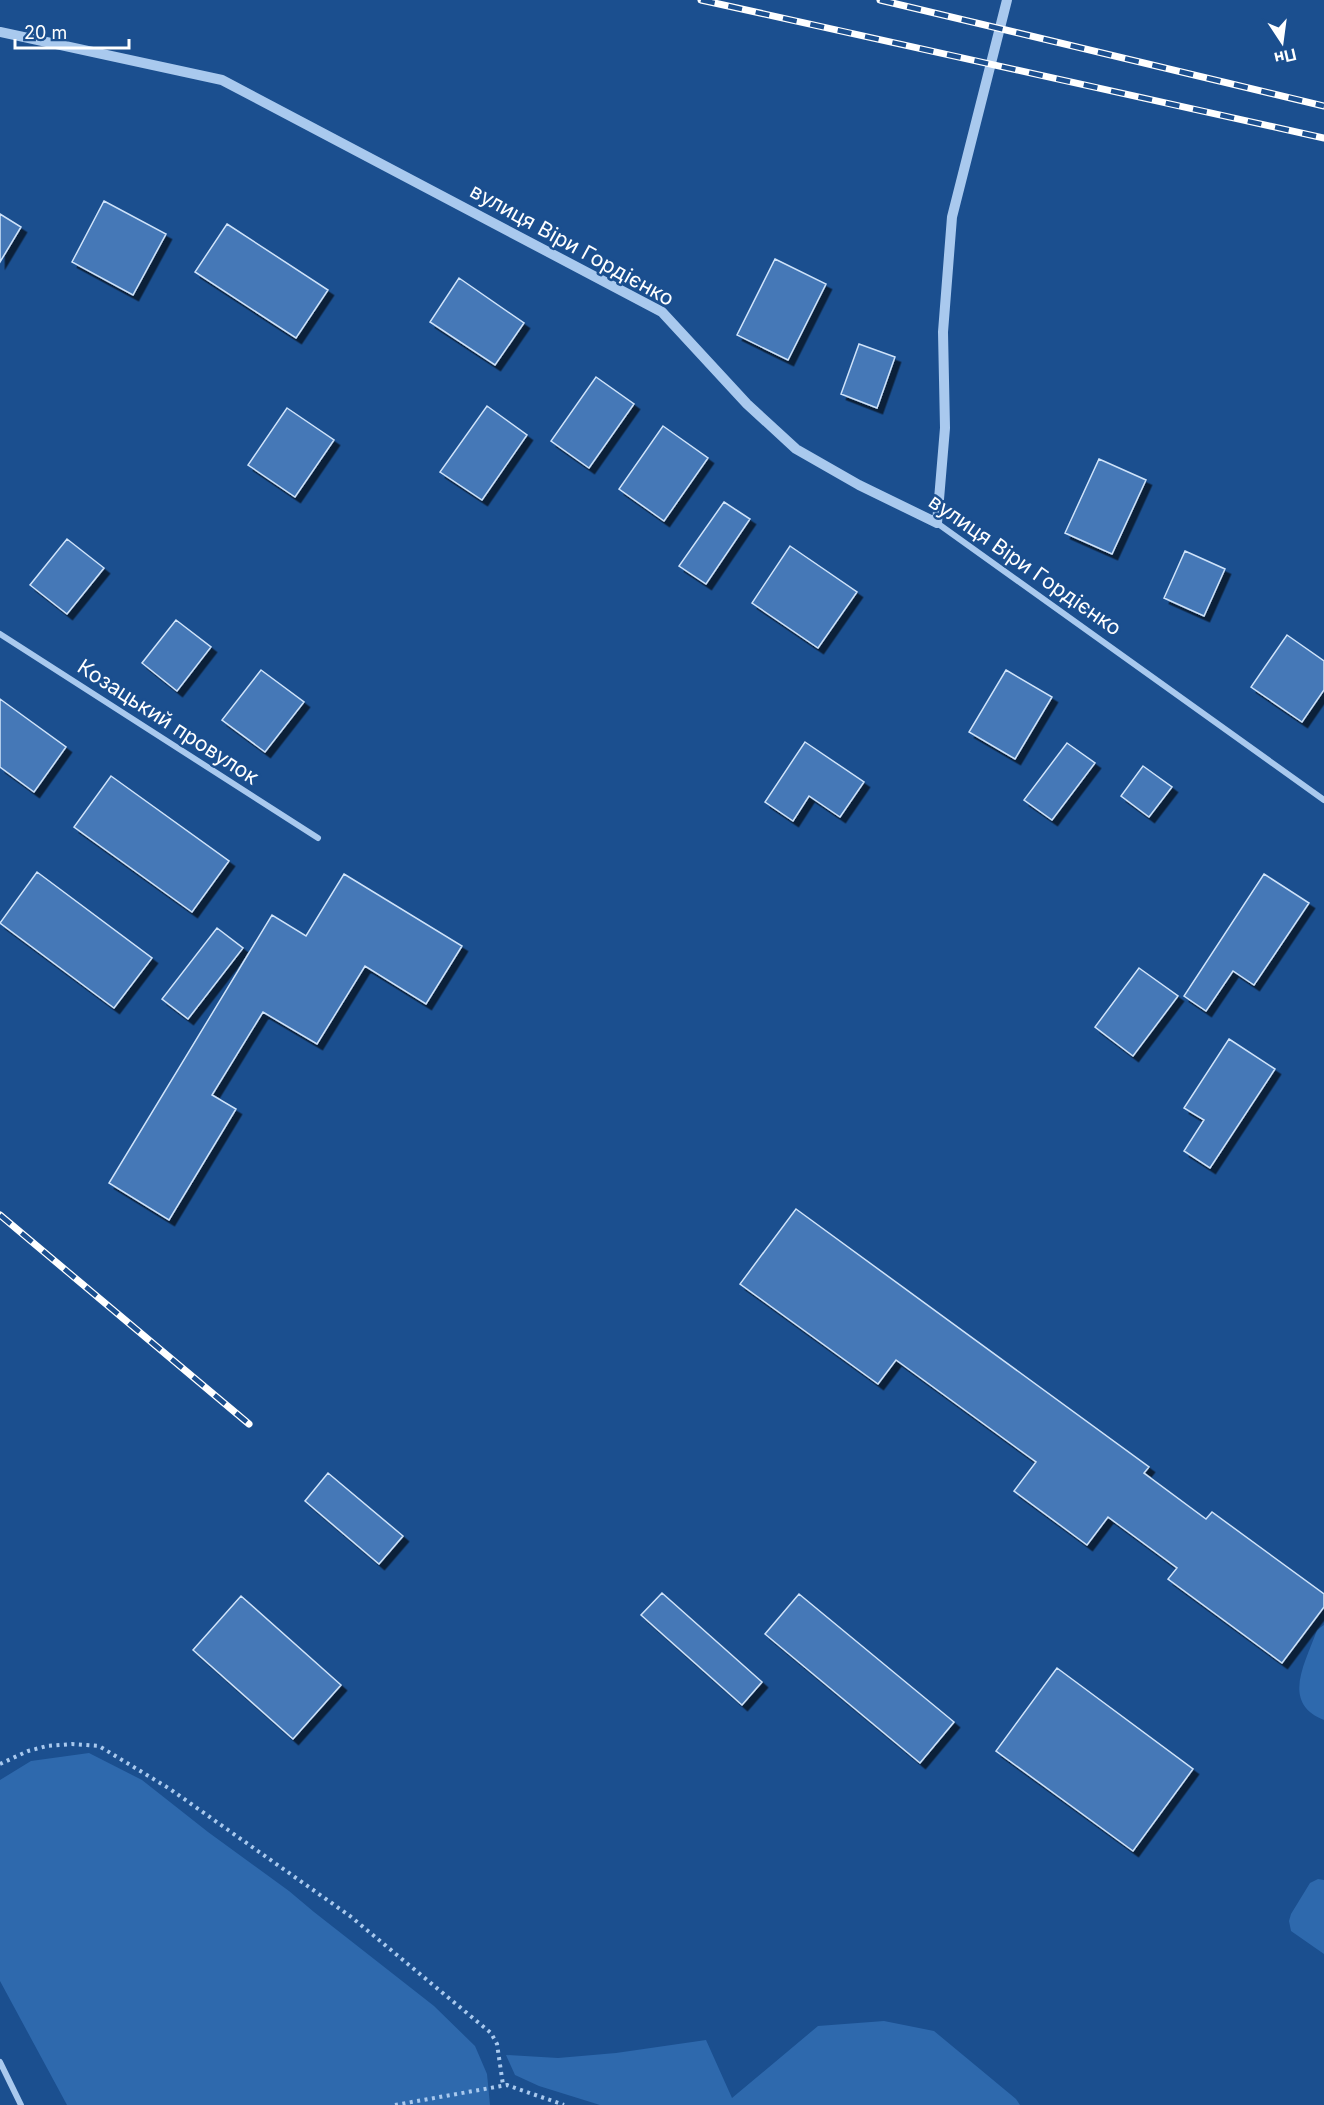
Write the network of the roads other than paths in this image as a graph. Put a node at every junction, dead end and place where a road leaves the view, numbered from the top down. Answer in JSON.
{"nodes":[{"id":1,"x":1007,"y":0,"type":"edge"},
{"id":2,"x":0,"y":32,"type":"edge"},
{"id":3,"x":937,"y":523,"type":"junction"},
{"id":4,"x":0,"y":634,"type":"edge"},
{"id":5,"x":1324,"y":800,"type":"edge"},
{"id":6,"x":318,"y":838,"type":"dead end"},
{"id":7,"x":0,"y":2062,"type":"edge"},
{"id":8,"x":21,"y":2105,"type":"edge"}],
"edges":[{"from":1,"to":3,"type":"street"},
{"from":2,"to":3,"type":"street","name":"вулиця Віри Гордієнко"},
{"from":3,"to":5,"type":"street","name":"вулиця Віри Гордієнко"},
{"from":4,"to":6,"type":"street","name":"Козацький провулок"},
{"from":7,"to":8,"type":"street"}]}
